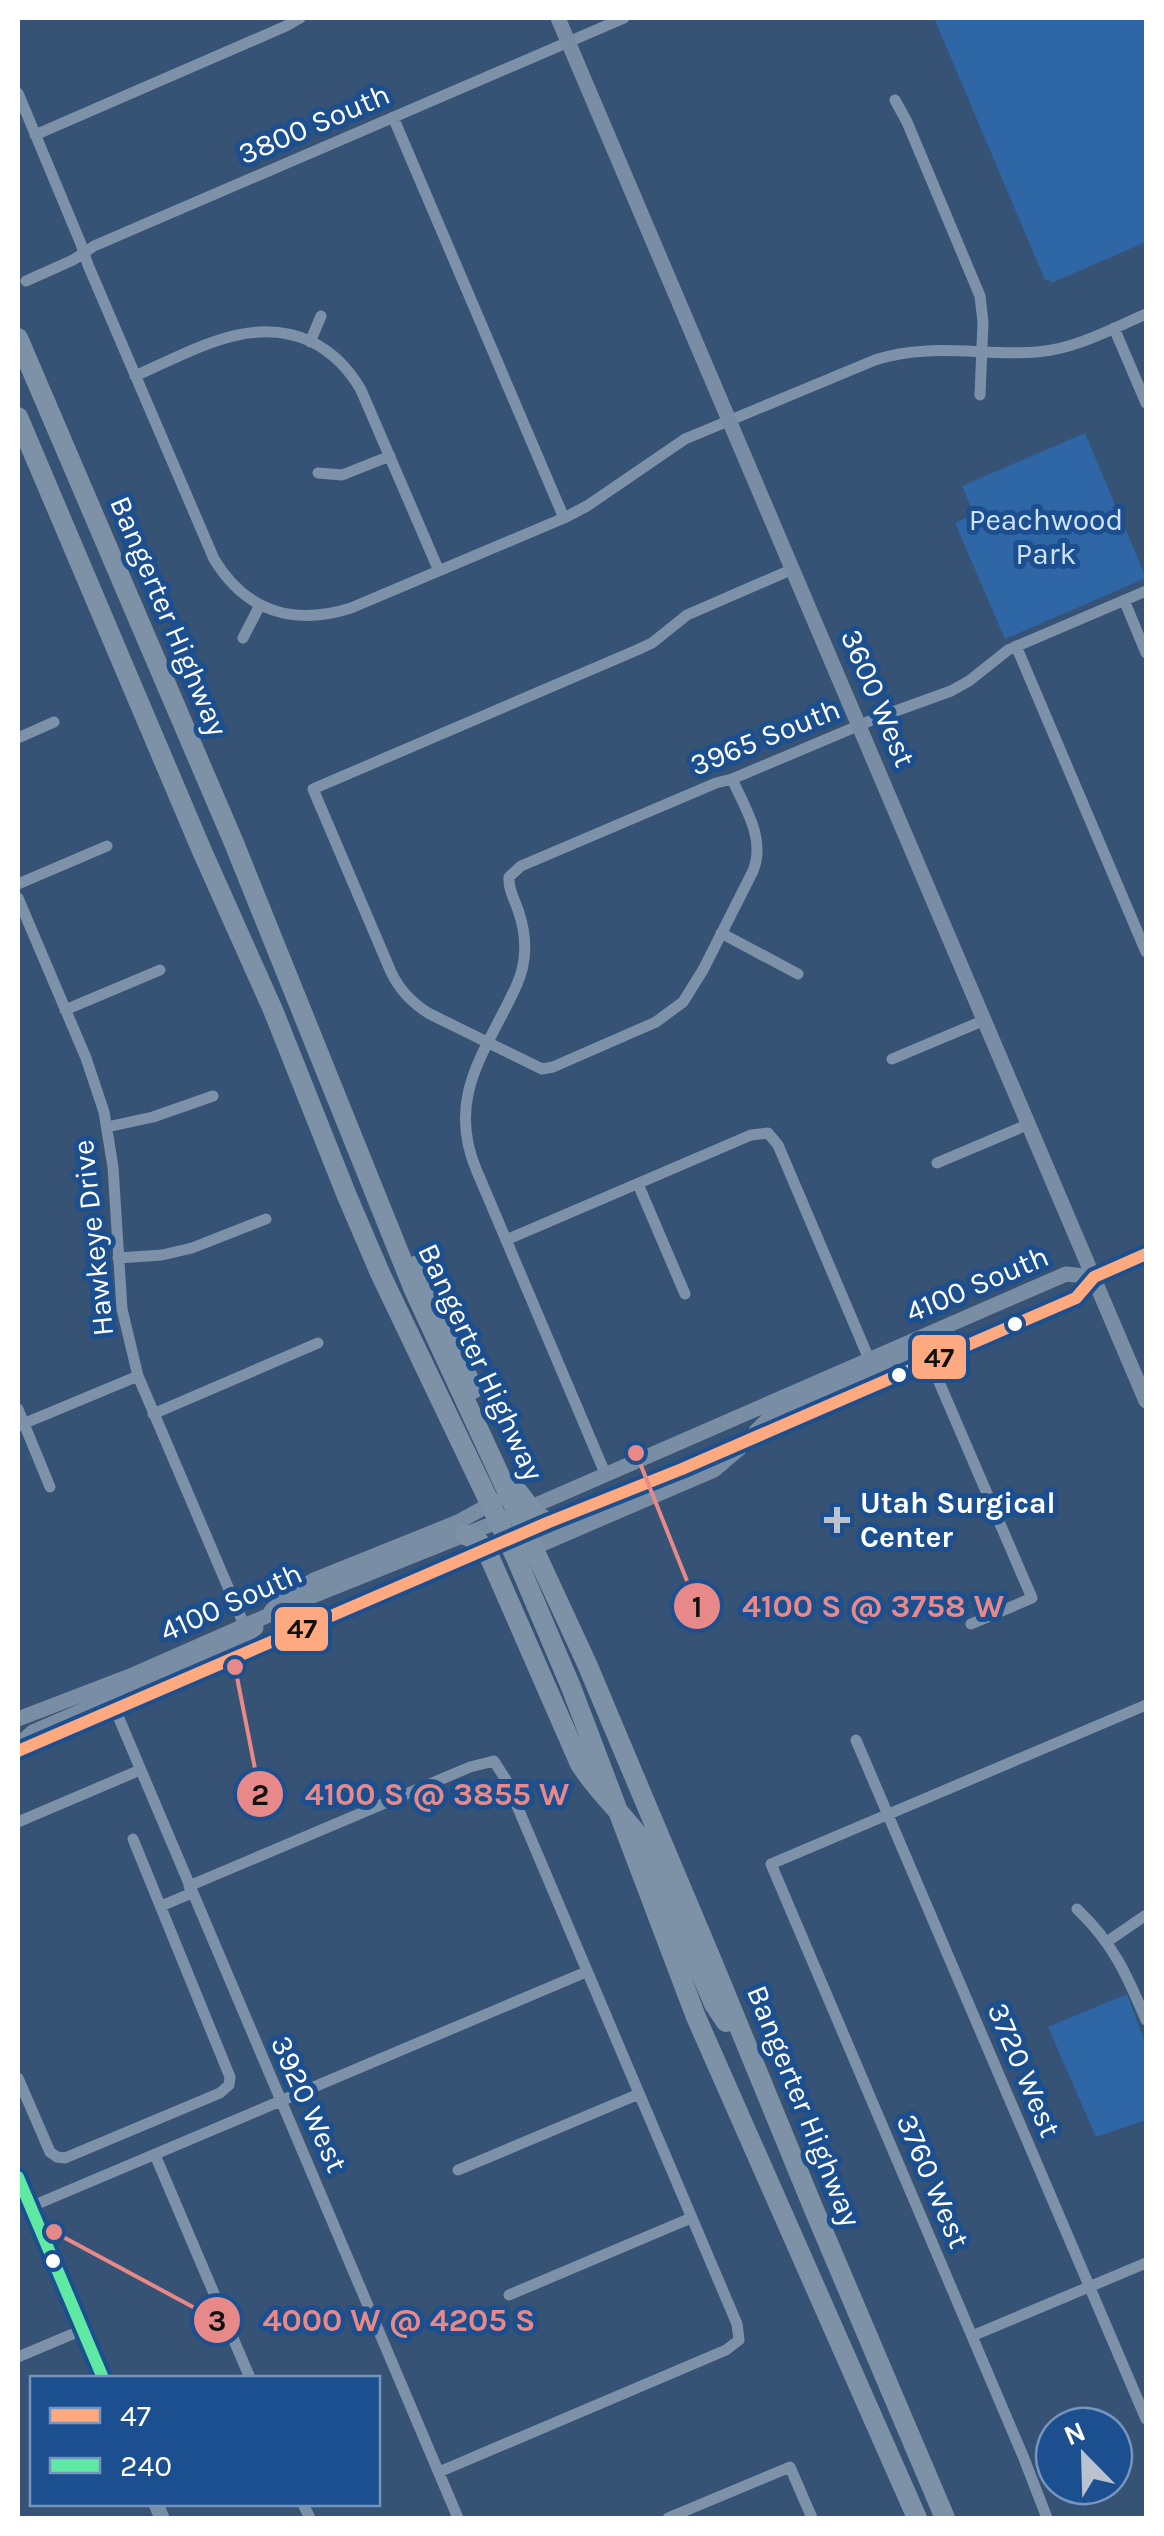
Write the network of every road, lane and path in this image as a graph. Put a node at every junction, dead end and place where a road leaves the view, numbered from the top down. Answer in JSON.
{"nodes":[{"id":1,"x":300,"y":18,"type":"edge"},
{"id":2,"x":558,"y":18,"type":"edge"},
{"id":3,"x":624,"y":18,"type":"edge"},
{"id":4,"x":568,"y":42,"type":"junction"},
{"id":5,"x":18,"y":93,"type":"edge"},
{"id":6,"x":895,"y":100,"type":"dead end"},
{"id":7,"x":393,"y":117,"type":"junction"},
{"id":8,"x":36,"y":135,"type":"junction"},
{"id":9,"x":84,"y":253,"type":"junction"},
{"id":10,"x":26,"y":280,"type":"dead end"},
{"id":11,"x":1146,"y":314,"type":"edge"},
{"id":12,"x":321,"y":316,"type":"dead end"},
{"id":13,"x":1114,"y":328,"type":"junction"},
{"id":14,"x":18,"y":338,"type":"edge"},
{"id":15,"x":310,"y":342,"type":"junction"},
{"id":16,"x":982,"y":350,"type":"junction"},
{"id":17,"x":135,"y":376,"type":"junction"},
{"id":18,"x":980,"y":395,"type":"dead end"},
{"id":19,"x":1146,"y":403,"type":"edge"},
{"id":20,"x":18,"y":416,"type":"edge"},
{"id":21,"x":730,"y":420,"type":"junction"},
{"id":22,"x":390,"y":456,"type":"junction"},
{"id":23,"x":318,"y":473,"type":"dead end"},
{"id":24,"x":564,"y":518,"type":"junction"},
{"id":25,"x":793,"y":569,"type":"junction"},
{"id":26,"x":438,"y":571,"type":"junction"},
{"id":27,"x":1146,"y":591,"type":"edge"},
{"id":28,"x":1124,"y":600,"type":"junction"},
{"id":29,"x":260,"y":606,"type":"junction"},
{"id":30,"x":243,"y":638,"type":"dead end"},
{"id":31,"x":1016,"y":646,"type":"junction"},
{"id":32,"x":1146,"y":653,"type":"edge"},
{"id":33,"x":54,"y":722,"type":"dead end"},
{"id":34,"x":859,"y":725,"type":"junction"},
{"id":35,"x":18,"y":738,"type":"edge"},
{"id":36,"x":732,"y":779,"type":"junction"},
{"id":37,"x":106,"y":846,"type":"dead end"},
{"id":38,"x":18,"y":884,"type":"edge"},
{"id":39,"x":18,"y":898,"type":"edge"},
{"id":40,"x":721,"y":933,"type":"junction"},
{"id":41,"x":1146,"y":952,"type":"edge"},
{"id":42,"x":160,"y":970,"type":"dead end"},
{"id":43,"x":798,"y":974,"type":"dead end"},
{"id":44,"x":65,"y":1010,"type":"junction"},
{"id":45,"x":274,"y":1010,"type":"junction"},
{"id":46,"x":985,"y":1020,"type":"junction"},
{"id":47,"x":488,"y":1043,"type":"junction"},
{"id":48,"x":892,"y":1059,"type":"dead end"},
{"id":49,"x":213,"y":1096,"type":"dead end"},
{"id":50,"x":1029,"y":1124,"type":"junction"},
{"id":51,"x":107,"y":1128,"type":"junction"},
{"id":52,"x":937,"y":1163,"type":"dead end"},
{"id":53,"x":638,"y":1184,"type":"junction"},
{"id":54,"x":266,"y":1219,"type":"dead end"},
{"id":55,"x":392,"y":1238,"type":"junction"},
{"id":56,"x":506,"y":1240,"type":"junction"},
{"id":57,"x":1146,"y":1254,"type":"edge"},
{"id":58,"x":118,"y":1258,"type":"junction"},
{"id":59,"x":1094,"y":1277,"type":"junction"},
{"id":60,"x":685,"y":1294,"type":"dead end"},
{"id":61,"x":952,"y":1324,"type":"junction"},
{"id":62,"x":318,"y":1343,"type":"dead end"},
{"id":63,"x":869,"y":1359,"type":"junction"},
{"id":64,"x":930,"y":1361,"type":"junction"},
{"id":65,"x":138,"y":1376,"type":"junction"},
{"id":66,"x":1146,"y":1401,"type":"edge"},
{"id":67,"x":18,"y":1409,"type":"edge"},
{"id":68,"x":153,"y":1414,"type":"junction"},
{"id":69,"x":21,"y":1425,"type":"edge"},
{"id":70,"x":748,"y":1440,"type":"junction"},
{"id":71,"x":605,"y":1473,"type":"junction"},
{"id":72,"x":50,"y":1487,"type":"dead end"},
{"id":73,"x":549,"y":1522,"type":"joint"},
{"id":74,"x":515,"y":1528,"type":"junction"},
{"id":75,"x":465,"y":1534,"type":"junction"},
{"id":76,"x":486,"y":1549,"type":"junction"},
{"id":77,"x":266,"y":1617,"type":"junction"},
{"id":78,"x":971,"y":1624,"type":"dead end"},
{"id":79,"x":245,"y":1627,"type":"junction"},
{"id":80,"x":1146,"y":1704,"type":"edge"},
{"id":81,"x":115,"y":1709,"type":"junction"},
{"id":82,"x":18,"y":1719,"type":"edge"},
{"id":83,"x":856,"y":1740,"type":"dead end"},
{"id":84,"x":18,"y":1748,"type":"edge"},
{"id":85,"x":140,"y":1770,"type":"junction"},
{"id":86,"x":615,"y":1806,"type":"junction"},
{"id":87,"x":888,"y":1814,"type":"junction"},
{"id":88,"x":18,"y":1822,"type":"edge"},
{"id":89,"x":133,"y":1839,"type":"dead end"},
{"id":90,"x":191,"y":1890,"type":"junction"},
{"id":91,"x":161,"y":1906,"type":"junction"},
{"id":92,"x":1077,"y":1909,"type":"dead end"},
{"id":93,"x":1146,"y":1916,"type":"edge"},
{"id":94,"x":1108,"y":1941,"type":"junction"},
{"id":95,"x":586,"y":1972,"type":"junction"},
{"id":96,"x":1146,"y":2020,"type":"edge"},
{"id":97,"x":748,"y":2052,"type":"junction"},
{"id":98,"x":18,"y":2078,"type":"edge"},
{"id":99,"x":639,"y":2094,"type":"junction"},
{"id":100,"x":281,"y":2101,"type":"junction"},
{"id":101,"x":155,"y":2155,"type":"junction"},
{"id":102,"x":458,"y":2170,"type":"dead end"},
{"id":103,"x":18,"y":2177,"type":"edge"},
{"id":104,"x":30,"y":2207,"type":"junction"},
{"id":105,"x":691,"y":2218,"type":"junction"},
{"id":106,"x":1146,"y":2263,"type":"edge"},
{"id":107,"x":1090,"y":2288,"type":"junction"},
{"id":108,"x":509,"y":2295,"type":"dead end"},
{"id":109,"x":82,"y":2330,"type":"junction"},
{"id":110,"x":972,"y":2336,"type":"junction"},
{"id":111,"x":18,"y":2357,"type":"edge"},
{"id":112,"x":102,"y":2376,"type":"edge"},
{"id":113,"x":249,"y":2376,"type":"edge"},
{"id":114,"x":1146,"y":2419,"type":"edge"},
{"id":115,"x":439,"y":2472,"type":"junction"},
{"id":116,"x":458,"y":2518,"type":"edge"},
{"id":117,"x":668,"y":2518,"type":"edge"},
{"id":118,"x":812,"y":2518,"type":"edge"},
{"id":119,"x":917,"y":2518,"type":"edge"},
{"id":120,"x":945,"y":2518,"type":"edge"},
{"id":121,"x":1046,"y":2518,"type":"edge"}],
"edges":[{"from":1,"to":8,"type":"street"},
{"from":2,"to":4,"type":"main road","name":"3600 West"},
{"from":3,"to":4,"type":"street","name":"3800 South"},
{"from":4,"to":7,"type":"street","name":"3800 South"},
{"from":4,"to":21,"type":"main road","name":"3600 West"},
{"from":5,"to":8,"type":"street"},
{"from":6,"to":16,"type":"street"},
{"from":7,"to":9,"type":"street","name":"3800 South"},
{"from":7,"to":24,"type":"street"},
{"from":8,"to":9,"type":"street"},
{"from":9,"to":10,"type":"street","name":"3800 South"},
{"from":9,"to":17,"type":"street"},
{"from":11,"to":13,"type":"street"},
{"from":12,"to":15,"type":"street"},
{"from":13,"to":16,"type":"street"},
{"from":13,"to":19,"type":"street"},
{"from":14,"to":55,"type":"highway","name":"Bangerter Highway"},
{"from":15,"to":17,"type":"street"},
{"from":15,"to":22,"type":"street"},
{"from":16,"to":18,"type":"street"},
{"from":16,"to":21,"type":"street"},
{"from":17,"to":29,"type":"street"},
{"from":20,"to":45,"type":"highway","name":"Bangerter Highway"},
{"from":21,"to":24,"type":"street"},
{"from":21,"to":25,"type":"main road","name":"3600 West"},
{"from":22,"to":23,"type":"street"},
{"from":22,"to":26,"type":"street"},
{"from":24,"to":26,"type":"street"},
{"from":25,"to":34,"type":"main road","name":"3600 West"},
{"from":25,"to":47,"type":"street"},
{"from":26,"to":29,"type":"street"},
{"from":27,"to":28,"type":"street","name":"3965 South"},
{"from":28,"to":31,"type":"street","name":"3965 South"},
{"from":28,"to":32,"type":"street"},
{"from":29,"to":30,"type":"street"},
{"from":31,"to":34,"type":"street","name":"3965 South"},
{"from":31,"to":41,"type":"street"},
{"from":33,"to":35,"type":"street"},
{"from":34,"to":36,"type":"street","name":"3965 South"},
{"from":34,"to":46,"type":"main road","name":"3600 West"},
{"from":36,"to":40,"type":"street"},
{"from":36,"to":47,"type":"street","name":"3965 South"},
{"from":37,"to":38,"type":"street"},
{"from":39,"to":44,"type":"street","name":"Hawkeye Drive"},
{"from":40,"to":43,"type":"street"},
{"from":40,"to":47,"type":"street"},
{"from":42,"to":44,"type":"street"},
{"from":44,"to":51,"type":"street","name":"Hawkeye Drive"},
{"from":45,"to":55,"type":"highway"},
{"from":45,"to":74,"type":"highway","name":"Bangerter Highway"},
{"from":46,"to":48,"type":"street"},
{"from":46,"to":50,"type":"main road","name":"3600 West"},
{"from":47,"to":56,"type":"street"},
{"from":49,"to":51,"type":"street"},
{"from":50,"to":52,"type":"street"},
{"from":50,"to":59,"type":"main road","name":"3600 West"},
{"from":51,"to":58,"type":"street","name":"Hawkeye Drive"},
{"from":53,"to":56,"type":"street"},
{"from":53,"to":60,"type":"street"},
{"from":53,"to":63,"type":"street"},
{"from":54,"to":58,"type":"street"},
{"from":55,"to":74,"type":"highway","name":"Bangerter Highway"},
{"from":55,"to":74,"type":"highway"},
{"from":56,"to":71,"type":"street"},
{"from":57,"to":59,"type":"main road"},
{"from":58,"to":65,"type":"street","name":"Hawkeye Drive"},
{"from":59,"to":61,"type":"main road","name":"4100 South"},
{"from":59,"to":64,"type":"main road","name":"4100 South"},
{"from":59,"to":66,"type":"main road","name":"3600 West"},
{"from":61,"to":63,"type":"main road","name":"4100 South"},
{"from":61,"to":70,"type":"main road"},
{"from":62,"to":68,"type":"street"},
{"from":63,"to":71,"type":"main road","name":"4100 South"},
{"from":64,"to":70,"type":"main road","name":"4100 South"},
{"from":64,"to":78,"type":"street"},
{"from":65,"to":68,"type":"street","name":"Hawkeye Drive"},
{"from":65,"to":69,"type":"street"},
{"from":67,"to":69,"type":"street"},
{"from":68,"to":79,"type":"street","name":"Hawkeye Drive"},
{"from":69,"to":72,"type":"street"},
{"from":70,"to":73,"type":"main road","name":"4100 South"},
{"from":70,"to":74,"type":"main road"},
{"from":71,"to":74,"type":"main road","name":"4100 South"},
{"from":73,"to":74,"type":"highway"},
{"from":74,"to":75,"type":"main road","name":"4100 South"},
{"from":74,"to":76,"type":"main road","name":"4100 South"},
{"from":74,"to":77,"type":"main road"},
{"from":74,"to":86,"type":"highway","name":"Bangerter Highway"},
{"from":74,"to":97,"type":"highway","name":"Bangerter Highway"},
{"from":75,"to":76,"type":"highway"},
{"from":75,"to":77,"type":"main road","name":"4100 South"},
{"from":76,"to":81,"type":"main road","name":"4100 South"},
{"from":76,"to":86,"type":"highway"},
{"from":77,"to":79,"type":"main road","name":"4100 South"},
{"from":77,"to":84,"type":"main road"},
{"from":79,"to":82,"type":"main road","name":"4100 South"},
{"from":80,"to":87,"type":"street"},
{"from":81,"to":84,"type":"main road","name":"4100 South"},
{"from":81,"to":85,"type":"street","name":"3920 West"},
{"from":83,"to":87,"type":"street","name":"3720 West"},
{"from":85,"to":88,"type":"street"},
{"from":85,"to":90,"type":"street","name":"3920 West"},
{"from":86,"to":97,"type":"highway"},
{"from":86,"to":119,"type":"highway","name":"Bangerter Highway"},
{"from":87,"to":107,"type":"street","name":"3720 West"},
{"from":87,"to":110,"type":"street","name":"3760 West"},
{"from":89,"to":91,"type":"street"},
{"from":90,"to":91,"type":"street"},
{"from":90,"to":95,"type":"street"},
{"from":90,"to":100,"type":"street","name":"3920 West"},
{"from":91,"to":98,"type":"street"},
{"from":92,"to":94,"type":"street"},
{"from":93,"to":94,"type":"street"},
{"from":94,"to":96,"type":"street"},
{"from":95,"to":99,"type":"street"},
{"from":95,"to":100,"type":"street"},
{"from":97,"to":120,"type":"highway","name":"Bangerter Highway"},
{"from":99,"to":102,"type":"street"},
{"from":99,"to":105,"type":"street"},
{"from":100,"to":101,"type":"street"},
{"from":100,"to":115,"type":"street","name":"3920 West"},
{"from":101,"to":104,"type":"street"},
{"from":101,"to":113,"type":"street"},
{"from":103,"to":104,"type":"main road"},
{"from":104,"to":109,"type":"main road"},
{"from":105,"to":108,"type":"street"},
{"from":105,"to":115,"type":"street"},
{"from":106,"to":107,"type":"street"},
{"from":107,"to":110,"type":"street"},
{"from":107,"to":114,"type":"street","name":"3720 West"},
{"from":109,"to":111,"type":"street"},
{"from":109,"to":112,"type":"main road"},
{"from":110,"to":121,"type":"street","name":"3760 West"},
{"from":115,"to":116,"type":"street","name":"3920 West"},
{"from":117,"to":118,"type":"street"}]}
